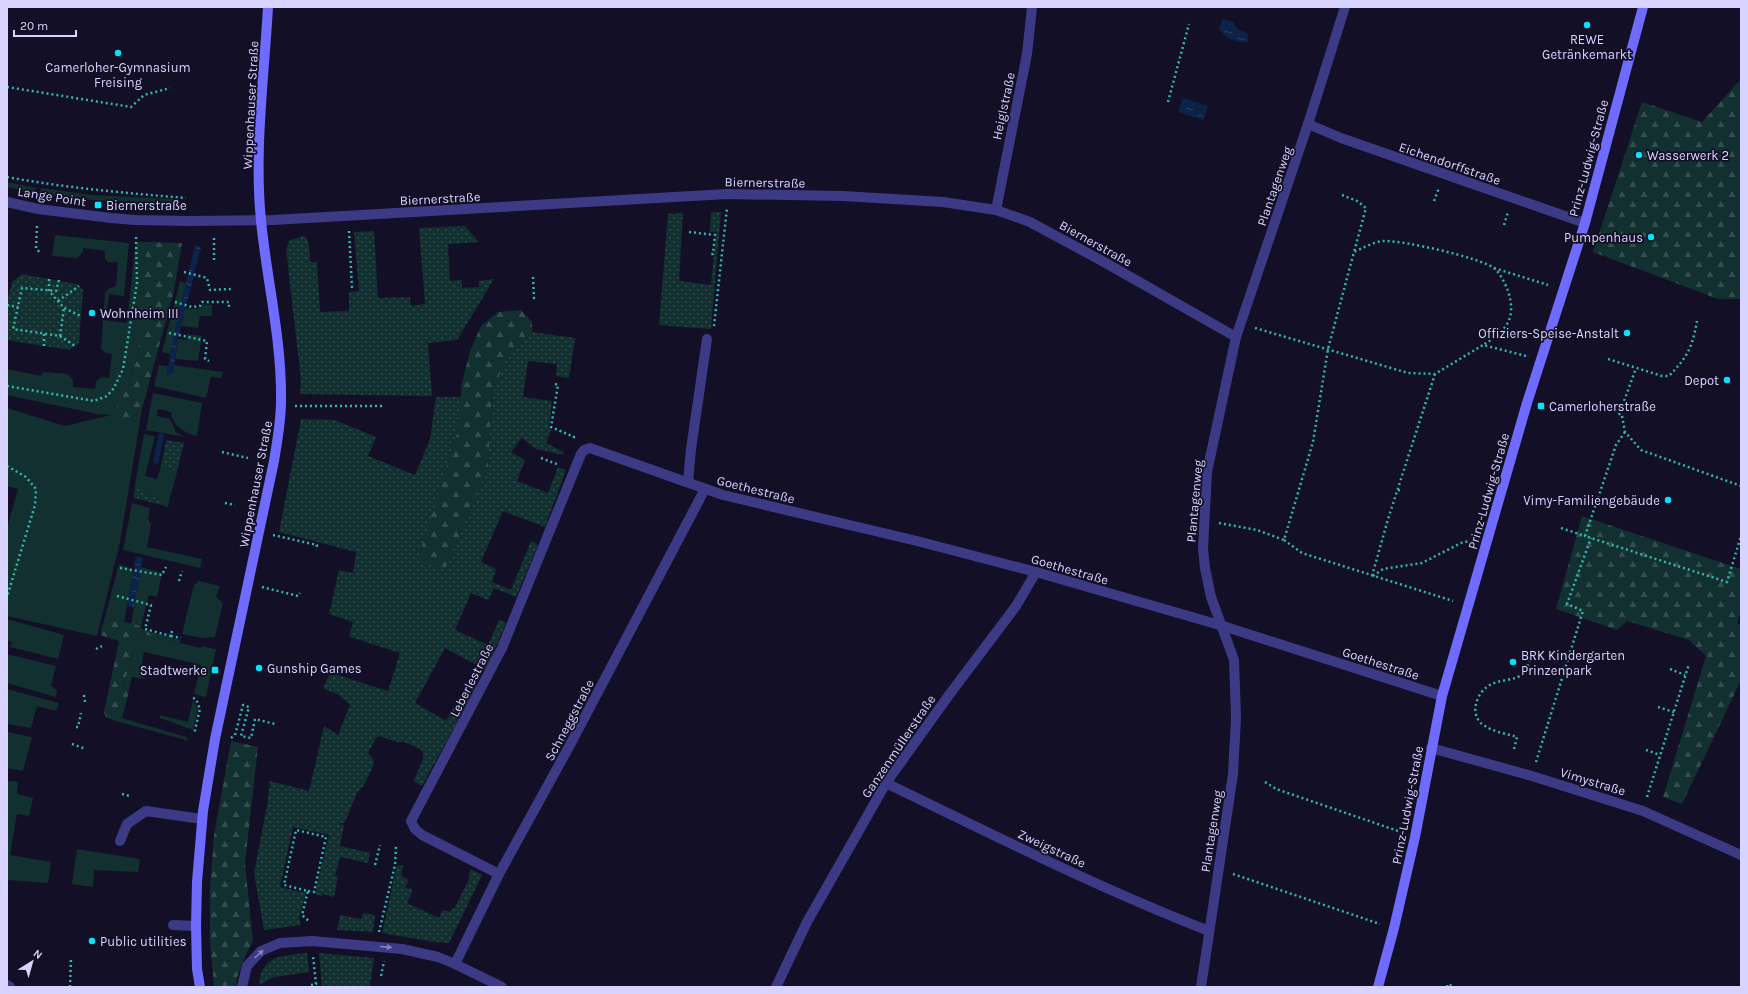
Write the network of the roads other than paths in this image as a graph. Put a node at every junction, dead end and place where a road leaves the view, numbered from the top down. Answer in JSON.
{"nodes":[{"id":1,"x":268,"y":7,"type":"edge"},
{"id":2,"x":1030,"y":7,"type":"edge"},
{"id":3,"x":1345,"y":7,"type":"edge"},
{"id":4,"x":1643,"y":7,"type":"edge"},
{"id":5,"x":1308,"y":124,"type":"junction"},
{"id":6,"x":7,"y":202,"type":"edge"},
{"id":7,"x":996,"y":210,"type":"junction"},
{"id":8,"x":261,"y":220,"type":"junction"},
{"id":9,"x":1584,"y":223,"type":"junction"},
{"id":10,"x":1236,"y":337,"type":"junction"},
{"id":11,"x":707,"y":339,"type":"road end"},
{"id":12,"x":584,"y":450,"type":"joint"},
{"id":13,"x":688,"y":482,"type":"junction"},
{"id":14,"x":705,"y":489,"type":"junction"},
{"id":15,"x":1036,"y":572,"type":"junction"},
{"id":16,"x":1222,"y":626,"type":"junction"},
{"id":17,"x":1442,"y":696,"type":"junction"},
{"id":18,"x":1431,"y":748,"type":"junction"},
{"id":19,"x":886,"y":783,"type":"junction"},
{"id":20,"x":202,"y":819,"type":"junction"},
{"id":21,"x":120,"y":841,"type":"dead end"},
{"id":22,"x":1741,"y":855,"type":"edge"},
{"id":23,"x":499,"y":874,"type":"junction"},
{"id":24,"x":173,"y":925,"type":"dead end"},
{"id":25,"x":196,"y":926,"type":"junction"},
{"id":26,"x":1210,"y":931,"type":"junction"},
{"id":27,"x":456,"y":964,"type":"junction"},
{"id":28,"x":7,"y":985,"type":"edge"},
{"id":29,"x":10,"y":987,"type":"edge"},
{"id":30,"x":200,"y":987,"type":"edge"},
{"id":31,"x":242,"y":987,"type":"edge"},
{"id":32,"x":502,"y":987,"type":"edge"},
{"id":33,"x":776,"y":987,"type":"edge"},
{"id":34,"x":1201,"y":987,"type":"edge"},
{"id":35,"x":1378,"y":987,"type":"edge"}],
"edges":[{"from":1,"to":8,"type":"street","name":"Wippenhauser Straße"},
{"from":2,"to":7,"type":"street","name":"Heiglstraße"},
{"from":3,"to":5,"type":"street","name":"Plantagenweg"},
{"from":4,"to":9,"type":"street","name":"Prinz-Ludwig-Straße"},
{"from":5,"to":9,"type":"street","name":"Eichendorffstraße"},
{"from":5,"to":10,"type":"street","name":"Plantagenweg"},
{"from":6,"to":8,"type":"street","name":"Lange Point"},
{"from":7,"to":8,"type":"street","name":"Biernerstraße"},
{"from":7,"to":10,"type":"street","name":"Biernerstraße"},
{"from":8,"to":20,"type":"street","name":"Wippenhauser Straße"},
{"from":9,"to":17,"type":"street","name":"Prinz-Ludwig-Straße"},
{"from":10,"to":16,"type":"street","name":"Plantagenweg"},
{"from":11,"to":13,"type":"street"},
{"from":12,"to":13,"type":"street","name":"Goethestraße"},
{"from":12,"to":23,"type":"street","name":"Leberlestraße"},
{"from":13,"to":14,"type":"street","name":"Goethestraße"},
{"from":14,"to":15,"type":"street","name":"Goethestraße"},
{"from":14,"to":23,"type":"street","name":"Schneggstraße"},
{"from":15,"to":16,"type":"street","name":"Goethestraße"},
{"from":15,"to":19,"type":"street","name":"Ganzenmüllerstraße"},
{"from":16,"to":17,"type":"street","name":"Goethestraße"},
{"from":16,"to":26,"type":"street","name":"Plantagenweg"},
{"from":17,"to":18,"type":"street","name":"Prinz-Ludwig-Straße"},
{"from":18,"to":22,"type":"street","name":"Vimystraße"},
{"from":18,"to":35,"type":"street","name":"Prinz-Ludwig-Straße"},
{"from":19,"to":26,"type":"street","name":"Zweigstraße"},
{"from":19,"to":33,"type":"street","name":"Ganzenmüllerstraße"},
{"from":20,"to":21,"type":"street"},
{"from":20,"to":25,"type":"street","name":"Wippenhauser Straße"},
{"from":23,"to":27,"type":"street","name":"Schneggstraße"},
{"from":24,"to":25,"type":"street"},
{"from":25,"to":30,"type":"street","name":"Wippenhauser Straße"},
{"from":26,"to":34,"type":"street","name":"Plantagenweg"},
{"from":31,"to":27,"type":"street","one_way":true},
{"from":27,"to":32,"type":"street"},
{"from":28,"to":29,"type":"street"}]}
